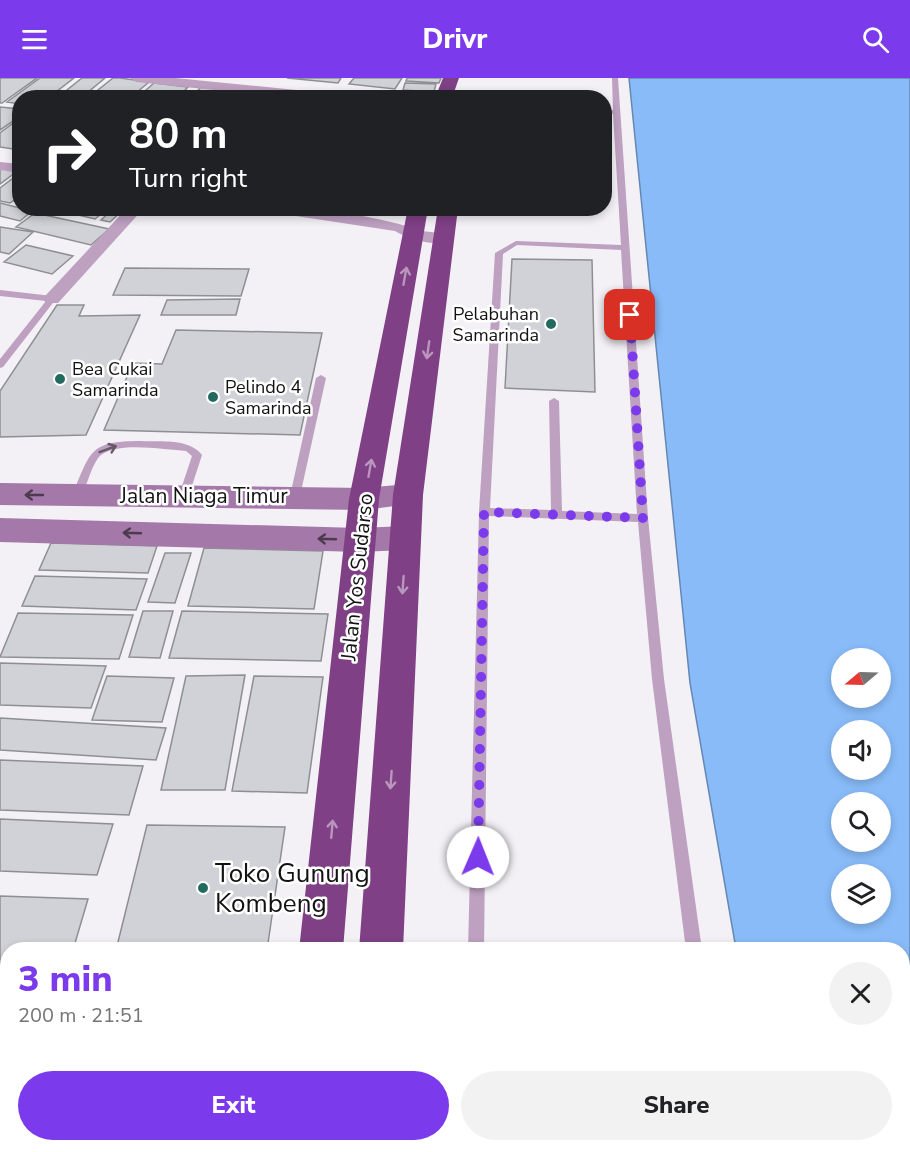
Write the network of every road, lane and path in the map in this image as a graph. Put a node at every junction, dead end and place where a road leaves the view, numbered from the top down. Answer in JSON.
{"nodes":[{"id":1,"x":136,"y":78,"type":"edge"},
{"id":2,"x":615,"y":78,"type":"edge"},
{"id":3,"x":222,"y":82,"type":"edge"},
{"id":4,"x":239,"y":90,"type":"edge"},
{"id":5,"x":612,"y":112,"type":"edge"},
{"id":6,"x":616,"y":112,"type":"junction"},
{"id":7,"x":129,"y":216,"type":"edge"},
{"id":8,"x":351,"y":216,"type":"edge"},
{"id":9,"x":426,"y":224,"type":"edge"},
{"id":10,"x":625,"y":248,"type":"junction"},
{"id":11,"x":0,"y":293,"type":"edge"},
{"id":12,"x":52,"y":299,"type":"junction"},
{"id":13,"x":0,"y":366,"type":"edge"},
{"id":14,"x":321,"y":378,"type":"dead end"},
{"id":15,"x":554,"y":401,"type":"dead end"},
{"id":16,"x":0,"y":494,"type":"edge"},
{"id":17,"x":77,"y":495,"type":"junction"},
{"id":18,"x":184,"y":495,"type":"junction"},
{"id":19,"x":408,"y":495,"type":"junction"},
{"id":20,"x":295,"y":496,"type":"junction"},
{"id":21,"x":364,"y":499,"type":"junction"},
{"id":22,"x":484,"y":512,"type":"junction"},
{"id":23,"x":557,"y":515,"type":"junction"},
{"id":24,"x":643,"y":518,"type":"junction"},
{"id":25,"x":2,"y":534,"type":"edge"},
{"id":26,"x":406,"y":538,"type":"junction"},
{"id":27,"x":359,"y":540,"type":"junction"},
{"id":28,"x":322,"y":942,"type":"edge"},
{"id":29,"x":381,"y":942,"type":"edge"},
{"id":30,"x":476,"y":942,"type":"edge"},
{"id":31,"x":693,"y":942,"type":"edge"}],
"edges":[{"from":1,"to":3,"type":"street"},
{"from":2,"to":6,"type":"lane"},
{"from":3,"to":4,"type":"street"},
{"from":5,"to":6,"type":"lane"},
{"from":6,"to":10,"type":"lane"},
{"from":7,"to":12,"type":"street"},
{"from":8,"to":9,"type":"street"},
{"from":9,"to":19,"type":"highway","name":"Jalan Yos Sudarso","one_way":true},
{"from":21,"to":9,"type":"highway","name":"Jalan Yos Sudarso","one_way":true},
{"from":10,"to":22,"type":"lane"},
{"from":10,"to":24,"type":"lane"},
{"from":11,"to":12,"type":"lane"},
{"from":12,"to":13,"type":"lane"},
{"from":14,"to":20,"type":"lane"},
{"from":15,"to":23,"type":"lane"},
{"from":17,"to":16,"type":"main road","name":"Jalan Niaga Timur","one_way":true},
{"from":17,"to":18,"type":"main road","name":"Jalan Niaga Timur"},
{"from":17,"to":18,"type":"lane","one_way":true},
{"from":18,"to":20,"type":"main road","name":"Jalan Niaga Timur"},
{"from":19,"to":21,"type":"main road","name":"Jalan Niaga Timur"},
{"from":19,"to":26,"type":"highway","name":"Jalan Yos Sudarso"},
{"from":20,"to":21,"type":"main road","name":"Jalan Niaga Timur"},
{"from":21,"to":27,"type":"highway","name":"Jalan Yos Sudarso"},
{"from":22,"to":23,"type":"lane"},
{"from":22,"to":30,"type":"lane"},
{"from":23,"to":24,"type":"lane"},
{"from":24,"to":31,"type":"lane"},
{"from":27,"to":25,"type":"main road","name":"Jalan Niaga Timur","one_way":true},
{"from":26,"to":27,"type":"main road","name":"Jalan Niaga Timur"},
{"from":26,"to":29,"type":"highway","name":"Jalan Yos Sudarso","one_way":true},
{"from":28,"to":27,"type":"highway","name":"Jalan Yos Sudarso","one_way":true}]}
